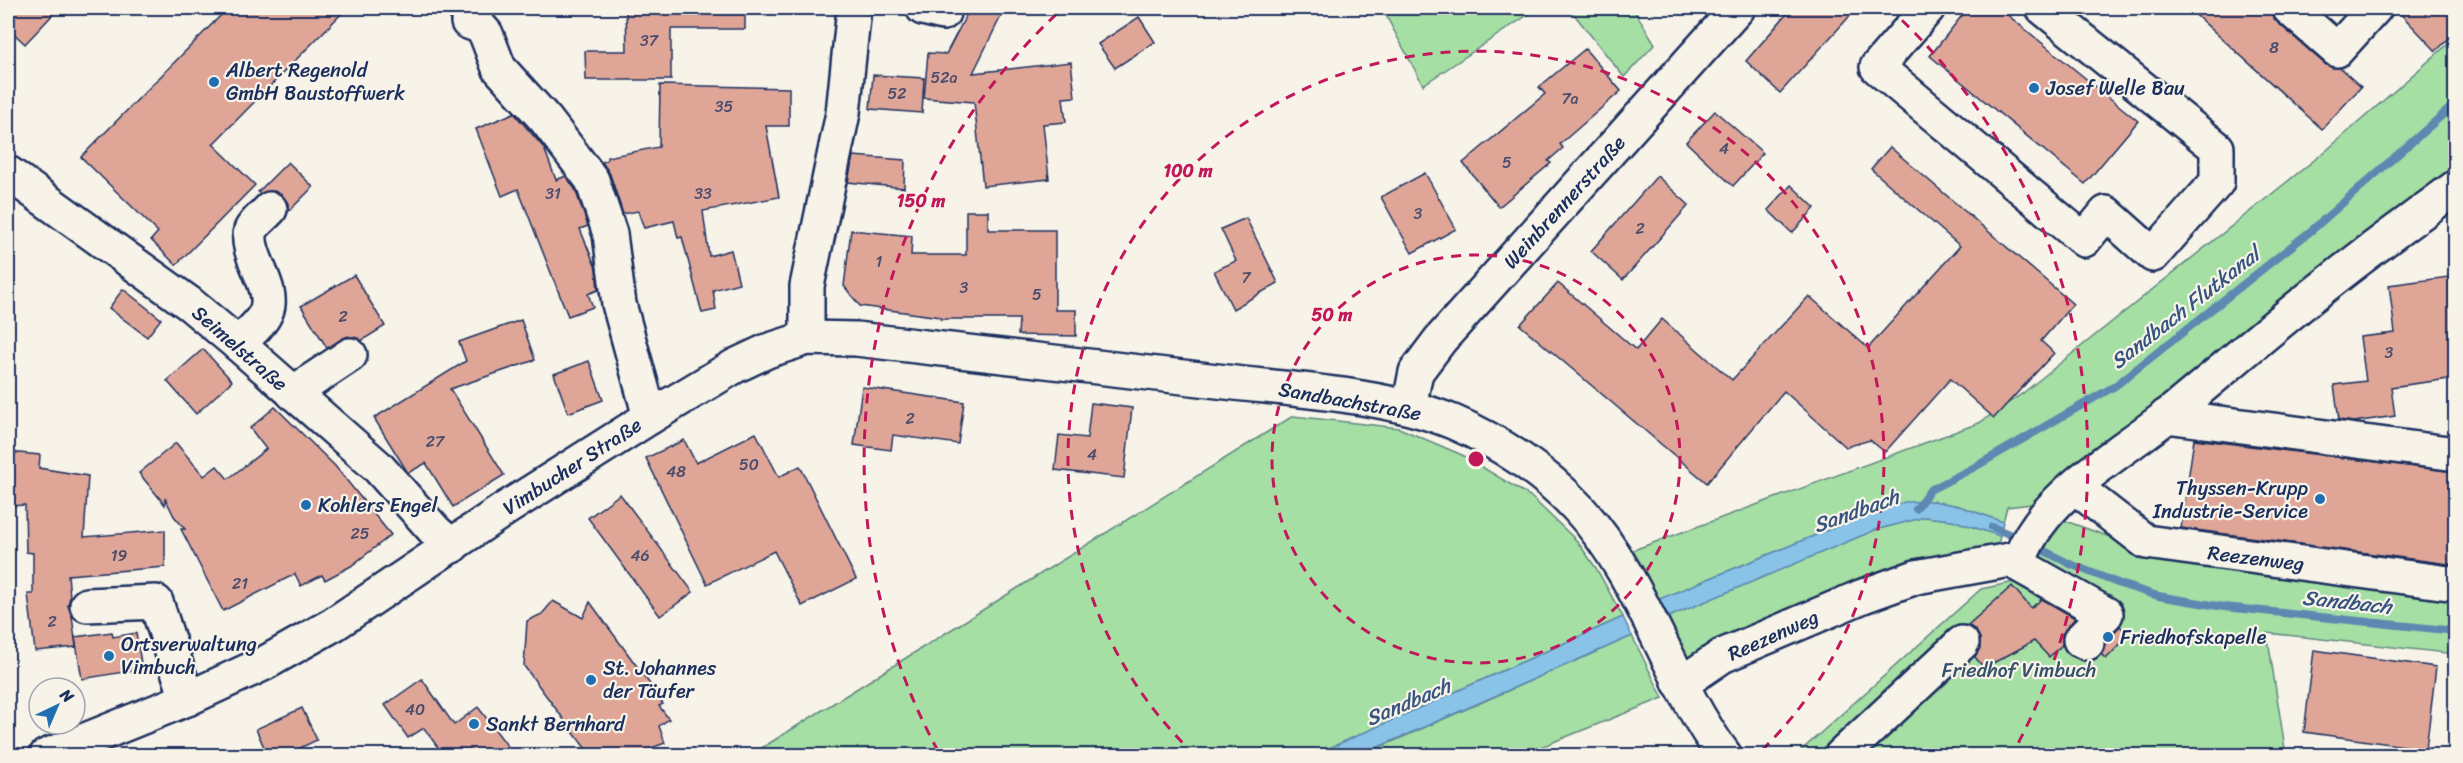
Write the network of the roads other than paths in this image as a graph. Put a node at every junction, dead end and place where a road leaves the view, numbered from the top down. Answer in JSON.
{"nodes":[{"id":1,"x":855,"y":8,"type":"edge"},
{"id":2,"x":1737,"y":8,"type":"edge"},
{"id":3,"x":1928,"y":8,"type":"edge"},
{"id":4,"x":2043,"y":8,"type":"edge"},
{"id":5,"x":2289,"y":8,"type":"edge"},
{"id":6,"x":2375,"y":8,"type":"edge"},
{"id":7,"x":468,"y":22,"type":"dead end"},
{"id":8,"x":8,"y":173,"type":"edge"},
{"id":9,"x":2456,"y":187,"type":"edge"},
{"id":10,"x":270,"y":209,"type":"dead end"},
{"id":11,"x":807,"y":338,"type":"junction"},
{"id":12,"x":238,"y":344,"type":"junction"},
{"id":13,"x":351,"y":355,"type":"dead end"},
{"id":14,"x":293,"y":393,"type":"junction"},
{"id":15,"x":1409,"y":407,"type":"junction"},
{"id":16,"x":2166,"y":416,"type":"junction"},
{"id":17,"x":650,"y":417,"type":"junction"},
{"id":18,"x":2456,"y":454,"type":"edge"},
{"id":19,"x":2075,"y":487,"type":"junction"},
{"id":20,"x":452,"y":546,"type":"junction"},
{"id":21,"x":2020,"y":550,"type":"junction"},
{"id":22,"x":2456,"y":584,"type":"edge"},
{"id":23,"x":87,"y":605,"type":"dead end"},
{"id":24,"x":1962,"y":643,"type":"dead end"},
{"id":25,"x":2086,"y":643,"type":"dead end"},
{"id":26,"x":1672,"y":668,"type":"junction"},
{"id":27,"x":187,"y":699,"type":"junction"},
{"id":28,"x":97,"y":746,"type":"edge"},
{"id":29,"x":46,"y":756,"type":"edge"},
{"id":30,"x":1725,"y":756,"type":"edge"},
{"id":31,"x":1841,"y":756,"type":"edge"}],
"edges":[{"from":1,"to":11,"type":"street"},
{"from":2,"to":15,"type":"street","name":"Weinbrennerstraße"},
{"from":3,"to":4,"type":"street"},
{"from":5,"to":6,"type":"street"},
{"from":7,"to":17,"type":"street"},
{"from":8,"to":12,"type":"street","name":"Seimelstraße"},
{"from":9,"to":16,"type":"street"},
{"from":10,"to":12,"type":"street"},
{"from":11,"to":15,"type":"street","name":"Sandbachstraße"},
{"from":11,"to":17,"type":"street","name":"Vimbucher Straße"},
{"from":12,"to":14,"type":"street","name":"Seimelstraße"},
{"from":13,"to":14,"type":"street"},
{"from":14,"to":20,"type":"street","name":"Seimelstraße"},
{"from":15,"to":26,"type":"street","name":"Sandbachstraße"},
{"from":16,"to":18,"type":"street"},
{"from":16,"to":19,"type":"street"},
{"from":17,"to":20,"type":"street","name":"Vimbucher Straße"},
{"from":19,"to":21,"type":"street"},
{"from":19,"to":22,"type":"street","name":"Reezenweg"},
{"from":20,"to":27,"type":"street","name":"Vimbucher Straße"},
{"from":21,"to":25,"type":"street"},
{"from":21,"to":26,"type":"street","name":"Reezenweg"},
{"from":23,"to":27,"type":"street"},
{"from":24,"to":31,"type":"street"},
{"from":26,"to":30,"type":"street","name":"Sandbachstraße"},
{"from":27,"to":28,"type":"street","name":"Vimbucher Straße"},
{"from":28,"to":29,"type":"street","name":"Vimbucher Straße"}]}
